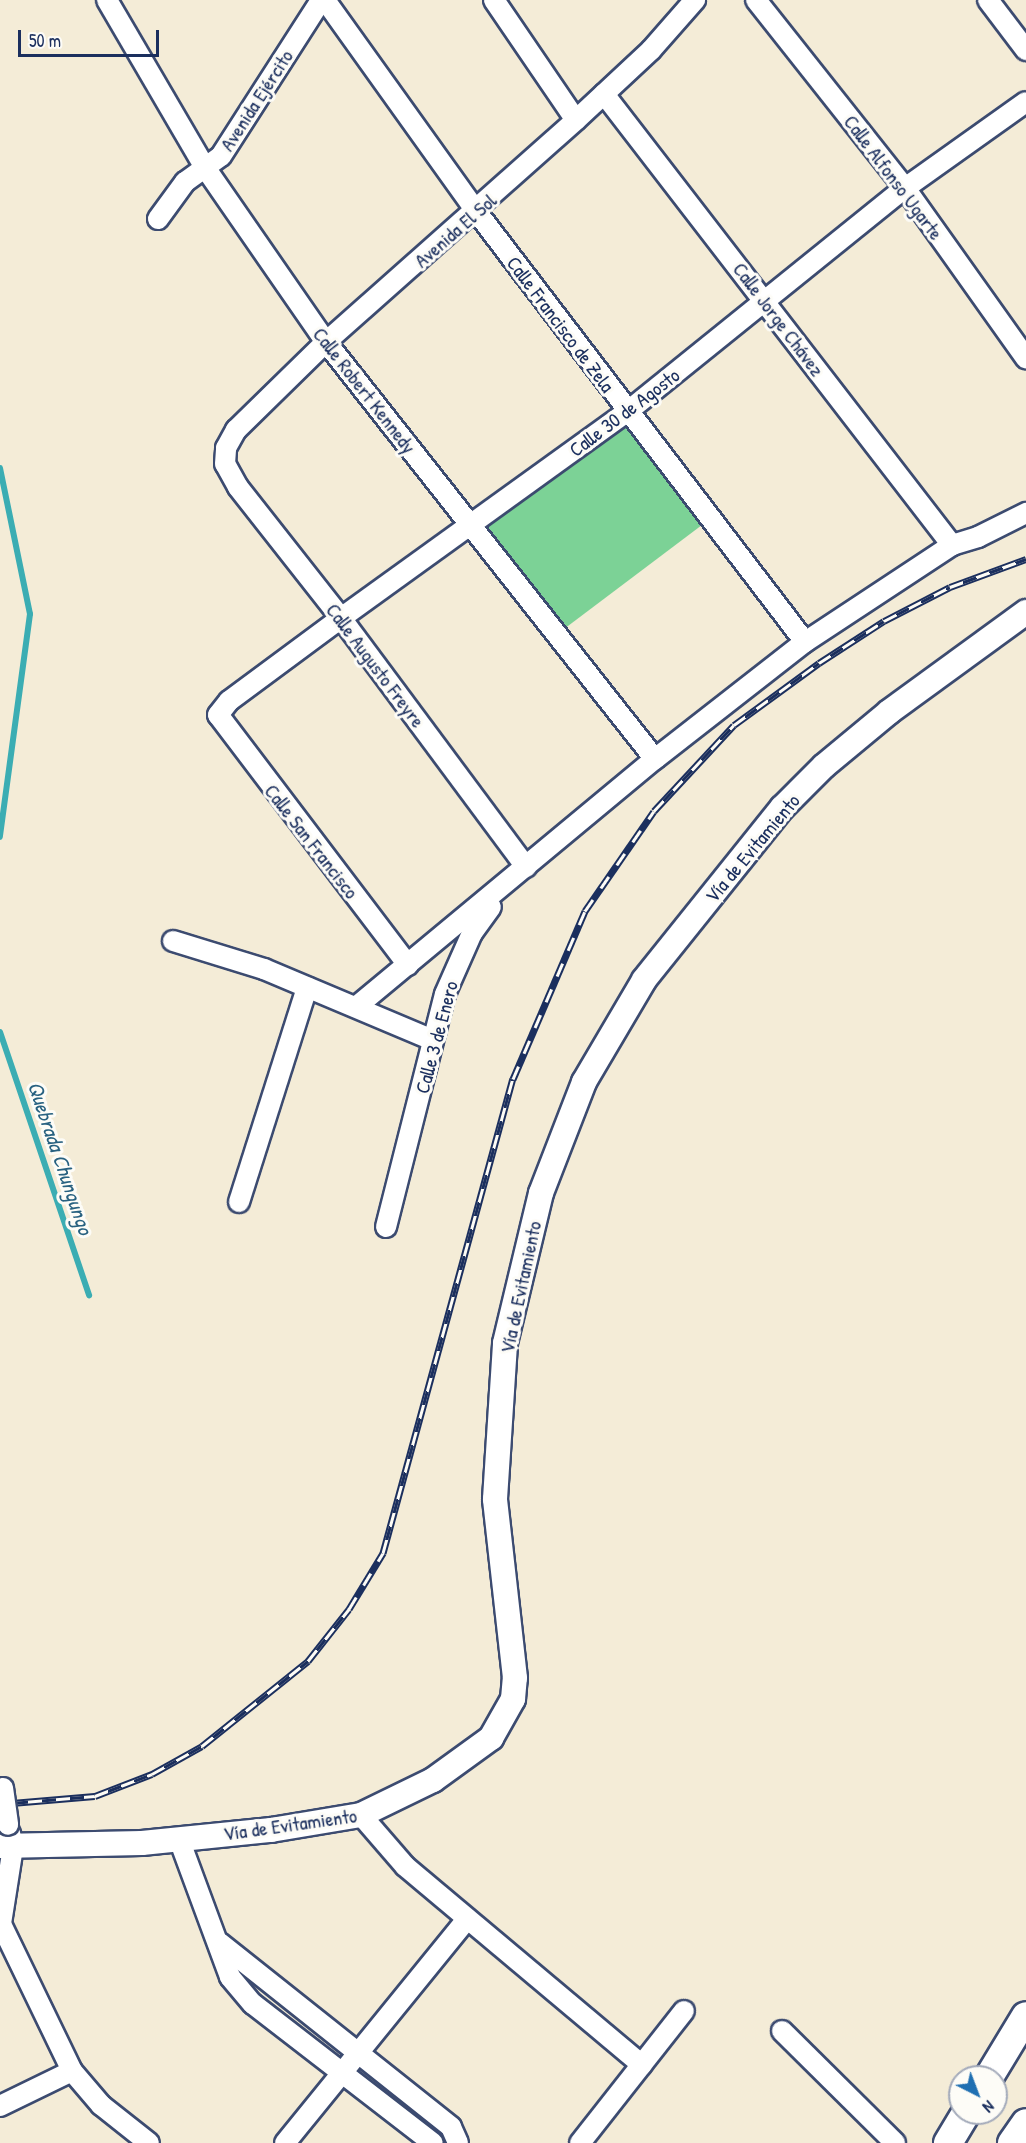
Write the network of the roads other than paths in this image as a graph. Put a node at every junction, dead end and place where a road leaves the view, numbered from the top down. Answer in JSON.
{"nodes":[{"id":1,"x":107,"y":0,"type":"edge"},
{"id":2,"x":323,"y":0,"type":"edge"},
{"id":3,"x":494,"y":0,"type":"edge"},
{"id":4,"x":695,"y":0,"type":"edge"},
{"id":5,"x":756,"y":0,"type":"edge"},
{"id":6,"x":988,"y":0,"type":"edge"},
{"id":7,"x":1026,"y":50,"type":"edge"},
{"id":8,"x":604,"y":94,"type":"junction"},
{"id":9,"x":1026,"y":102,"type":"edge"},
{"id":10,"x":576,"y":120,"type":"junction"},
{"id":11,"x":204,"y":166,"type":"junction"},
{"id":12,"x":905,"y":188,"type":"junction"},
{"id":13,"x":476,"y":212,"type":"junction"},
{"id":14,"x":158,"y":219,"type":"dead end"},
{"id":15,"x":767,"y":303,"type":"junction"},
{"id":16,"x":326,"y":342,"type":"junction"},
{"id":17,"x":1026,"y":358,"type":"edge"},
{"id":18,"x":627,"y":412,"type":"junction"},
{"id":19,"x":225,"y":464,"type":"joint"},
{"id":20,"x":1026,"y":513,"type":"edge"},
{"id":21,"x":470,"y":523,"type":"junction"},
{"id":22,"x":952,"y":545,"type":"junction"},
{"id":23,"x":1025,"y":615,"type":"edge"},
{"id":24,"x":341,"y":618,"type":"junction"},
{"id":25,"x":805,"y":642,"type":"junction"},
{"id":26,"x":218,"y":715,"type":"joint"},
{"id":27,"x":655,"y":759,"type":"junction"},
{"id":28,"x":526,"y":867,"type":"junction"},
{"id":29,"x":173,"y":941,"type":"dead end"},
{"id":30,"x":408,"y":965,"type":"junction"},
{"id":31,"x":307,"y":987,"type":"junction"},
{"id":32,"x":356,"y":1007,"type":"junction"},
{"id":33,"x":433,"y":1040,"type":"junction"},
{"id":34,"x":239,"y":1202,"type":"dead end"},
{"id":35,"x":386,"y":1227,"type":"dead end"},
{"id":36,"x":1,"y":1781,"type":"edge"},
{"id":37,"x":361,"y":1815,"type":"junction"},
{"id":38,"x":7,"y":1839,"type":"edge"},
{"id":39,"x":179,"y":1839,"type":"junction"},
{"id":40,"x":467,"y":1919,"type":"junction"},
{"id":41,"x":0,"y":1924,"type":"edge"},
{"id":42,"x":220,"y":1943,"type":"junction"},
{"id":43,"x":684,"y":2011,"type":"dead end"},
{"id":44,"x":1026,"y":2016,"type":"edge"},
{"id":45,"x":782,"y":2031,"type":"dead end"},
{"id":46,"x":358,"y":2052,"type":"junction"},
{"id":47,"x":642,"y":2065,"type":"junction"},
{"id":48,"x":995,"y":2065,"type":"edge"},
{"id":49,"x":72,"y":2071,"type":"junction"},
{"id":50,"x":340,"y":2073,"type":"junction"},
{"id":51,"x":0,"y":2106,"type":"edge"},
{"id":52,"x":1026,"y":2123,"type":"edge"},
{"id":53,"x":959,"y":2125,"type":"edge"},
{"id":54,"x":149,"y":2143,"type":"edge"},
{"id":55,"x":285,"y":2143,"type":"edge"},
{"id":56,"x":433,"y":2143,"type":"edge"},
{"id":57,"x":458,"y":2143,"type":"edge"},
{"id":58,"x":580,"y":2143,"type":"edge"},
{"id":59,"x":895,"y":2143,"type":"edge"},
{"id":60,"x":948,"y":2143,"type":"edge"},
{"id":61,"x":1012,"y":2143,"type":"edge"}],
"edges":[{"from":1,"to":11,"type":"street","name":"Calle Robert Kennedy"},
{"from":2,"to":11,"type":"street","name":"Avenida Ejército"},
{"from":2,"to":13,"type":"street","name":"Calle Francisco de Zela"},
{"from":3,"to":10,"type":"street"},
{"from":4,"to":8,"type":"street","name":"Avenida El Sol"},
{"from":5,"to":12,"type":"street","name":"Calle Alfonso Ugarte"},
{"from":6,"to":7,"type":"street"},
{"from":8,"to":10,"type":"street","name":"Avenida El Sol"},
{"from":8,"to":15,"type":"street","name":"Calle Jorge Chávez"},
{"from":9,"to":12,"type":"street","name":"Calle 30 de Agosto"},
{"from":10,"to":13,"type":"street","name":"Avenida El Sol"},
{"from":11,"to":14,"type":"street","name":"Avenida Ejército"},
{"from":11,"to":16,"type":"street","name":"Calle Robert Kennedy"},
{"from":12,"to":15,"type":"street","name":"Calle 30 de Agosto"},
{"from":12,"to":17,"type":"street","name":"Calle Alfonso Ugarte"},
{"from":13,"to":16,"type":"street","name":"Avenida El Sol"},
{"from":13,"to":18,"type":"street","name":"Calle Francisco de Zela"},
{"from":15,"to":18,"type":"street","name":"Calle 30 de Agosto"},
{"from":15,"to":22,"type":"street","name":"Calle Jorge Chávez"},
{"from":16,"to":19,"type":"street","name":"Avenida El Sol"},
{"from":16,"to":21,"type":"street","name":"Calle Robert Kennedy"},
{"from":18,"to":21,"type":"street","name":"Calle 30 de Agosto"},
{"from":18,"to":25,"type":"street","name":"Calle Francisco de Zela"},
{"from":19,"to":24,"type":"street","name":"Calle Augusto Freyre"},
{"from":20,"to":22,"type":"street"},
{"from":21,"to":24,"type":"street","name":"Calle 30 de Agosto"},
{"from":21,"to":27,"type":"street","name":"Calle Robert Kennedy"},
{"from":22,"to":25,"type":"street"},
{"from":23,"to":37,"type":"main road","name":"Vía de Evitamiento"},
{"from":24,"to":26,"type":"street","name":"Calle 30 de Agosto"},
{"from":24,"to":28,"type":"street","name":"Calle Augusto Freyre"},
{"from":25,"to":27,"type":"street"},
{"from":26,"to":30,"type":"street","name":"Calle San Francisco"},
{"from":27,"to":28,"type":"street"},
{"from":28,"to":30,"type":"street"},
{"from":28,"to":33,"type":"street","name":"Calle 3 de Enero"},
{"from":29,"to":31,"type":"street"},
{"from":30,"to":32,"type":"street"},
{"from":31,"to":32,"type":"street"},
{"from":31,"to":34,"type":"street"},
{"from":32,"to":33,"type":"street"},
{"from":33,"to":35,"type":"street","name":"Calle 3 de Enero"},
{"from":36,"to":38,"type":"street","bridge":true},
{"from":37,"to":39,"type":"main road","name":"Vía de Evitamiento"},
{"from":37,"to":40,"type":"street"},
{"from":38,"to":39,"type":"main road","name":"Vía de Evitamiento"},
{"from":38,"to":41,"type":"street"},
{"from":39,"to":42,"type":"street"},
{"from":40,"to":46,"type":"street"},
{"from":40,"to":47,"type":"street"},
{"from":41,"to":49,"type":"street"},
{"from":42,"to":46,"type":"street"},
{"from":42,"to":50,"type":"street"},
{"from":43,"to":47,"type":"street"},
{"from":44,"to":48,"type":"highway"},
{"from":45,"to":59,"type":"street"},
{"from":46,"to":50,"type":"street"},
{"from":46,"to":57,"type":"street"},
{"from":47,"to":58,"type":"street"},
{"from":49,"to":51,"type":"street"},
{"from":49,"to":54,"type":"street"},
{"from":50,"to":55,"type":"street"},
{"from":50,"to":56,"type":"street"},
{"from":52,"to":61,"type":"highway"},
{"from":53,"to":60,"type":"highway"}]}
